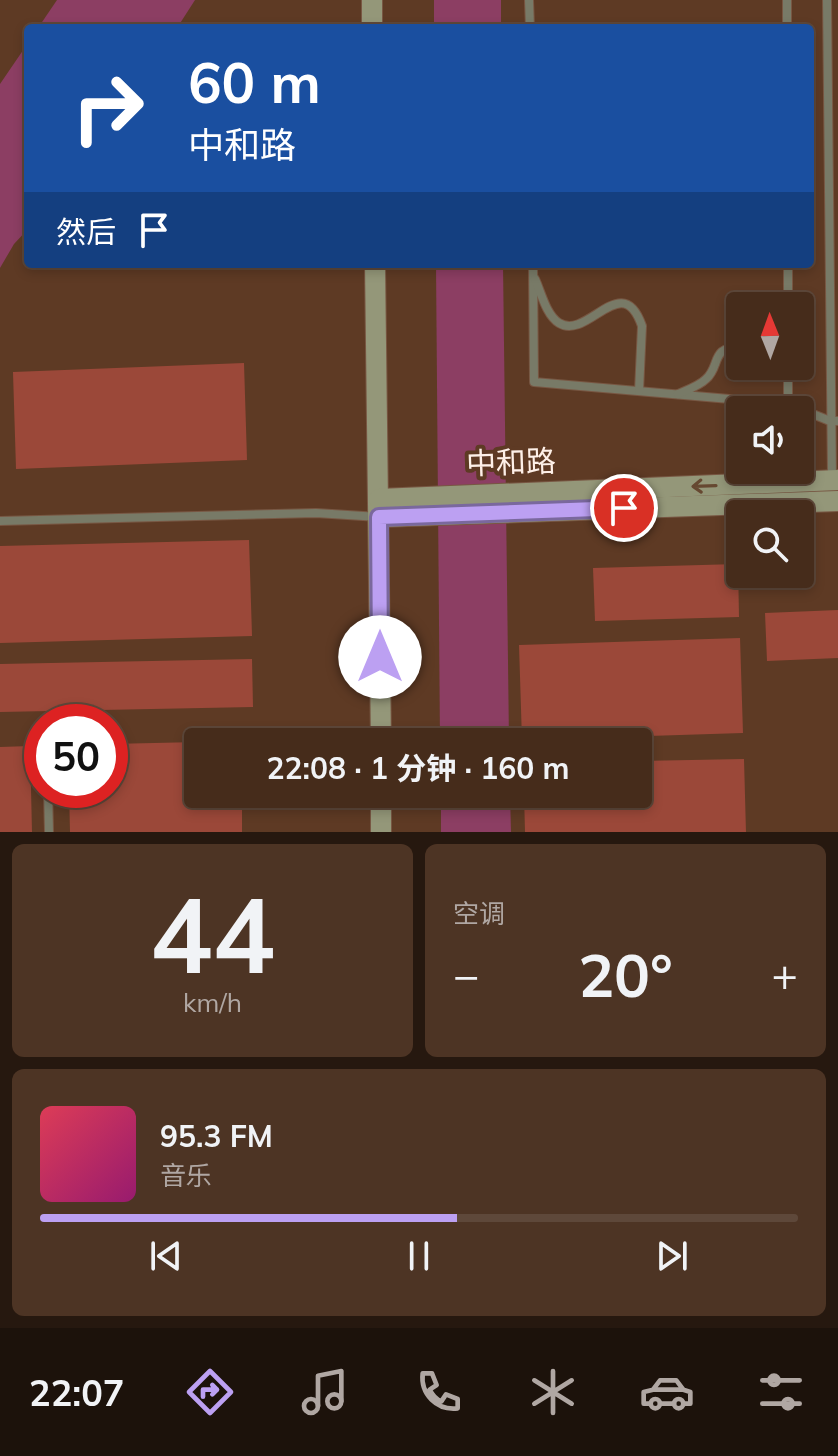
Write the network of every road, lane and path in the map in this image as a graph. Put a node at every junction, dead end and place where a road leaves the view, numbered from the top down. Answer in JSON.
{"nodes":[{"id":1,"x":372,"y":0,"type":"edge"},
{"id":2,"x":529,"y":0,"type":"edge"},
{"id":3,"x":787,"y":0,"type":"edge"},
{"id":4,"x":827,"y":0,"type":"edge"},
{"id":5,"x":372,"y":24,"type":"edge"},
{"id":6,"x":530,"y":24,"type":"edge"},
{"id":7,"x":787,"y":24,"type":"edge"},
{"id":8,"x":375,"y":268,"type":"edge"},
{"id":9,"x":533,"y":268,"type":"edge"},
{"id":10,"x":788,"y":268,"type":"edge"},
{"id":11,"x":533,"y":274,"type":"junction"},
{"id":12,"x":788,"y":292,"type":"edge"},
{"id":13,"x":726,"y":349,"type":"edge"},
{"id":14,"x":639,"y":391,"type":"junction"},
{"id":15,"x":677,"y":394,"type":"junction"},
{"id":16,"x":726,"y":398,"type":"edge"},
{"id":17,"x":814,"y":414,"type":"edge"},
{"id":18,"x":834,"y":421,"type":"edge"},
{"id":19,"x":836,"y":487,"type":"edge"},
{"id":20,"x":379,"y":508,"type":"junction"},
{"id":21,"x":0,"y":521,"type":"edge"},
{"id":22,"x":381,"y":728,"type":"edge"},
{"id":23,"x":48,"y":808,"type":"edge"},
{"id":24,"x":381,"y":808,"type":"edge"},
{"id":25,"x":49,"y":832,"type":"edge"},
{"id":26,"x":381,"y":832,"type":"edge"}],
"edges":[{"from":1,"to":5,"type":"main road"},
{"from":2,"to":6,"type":"lane"},
{"from":3,"to":7,"type":"lane"},
{"from":4,"to":18,"type":"lane"},
{"from":8,"to":20,"type":"main road"},
{"from":9,"to":11,"type":"lane"},
{"from":10,"to":12,"type":"lane"},
{"from":11,"to":14,"type":"lane"},
{"from":11,"to":14,"type":"lane"},
{"from":13,"to":15,"type":"lane"},
{"from":14,"to":15,"type":"lane"},
{"from":15,"to":16,"type":"lane"},
{"from":17,"to":18,"type":"lane"},
{"from":18,"to":19,"type":"lane"},
{"from":19,"to":20,"type":"main road","name":"中和路"},
{"from":20,"to":21,"type":"lane"},
{"from":20,"to":22,"type":"main road"},
{"from":23,"to":25,"type":"lane"},
{"from":24,"to":26,"type":"main road"}]}
